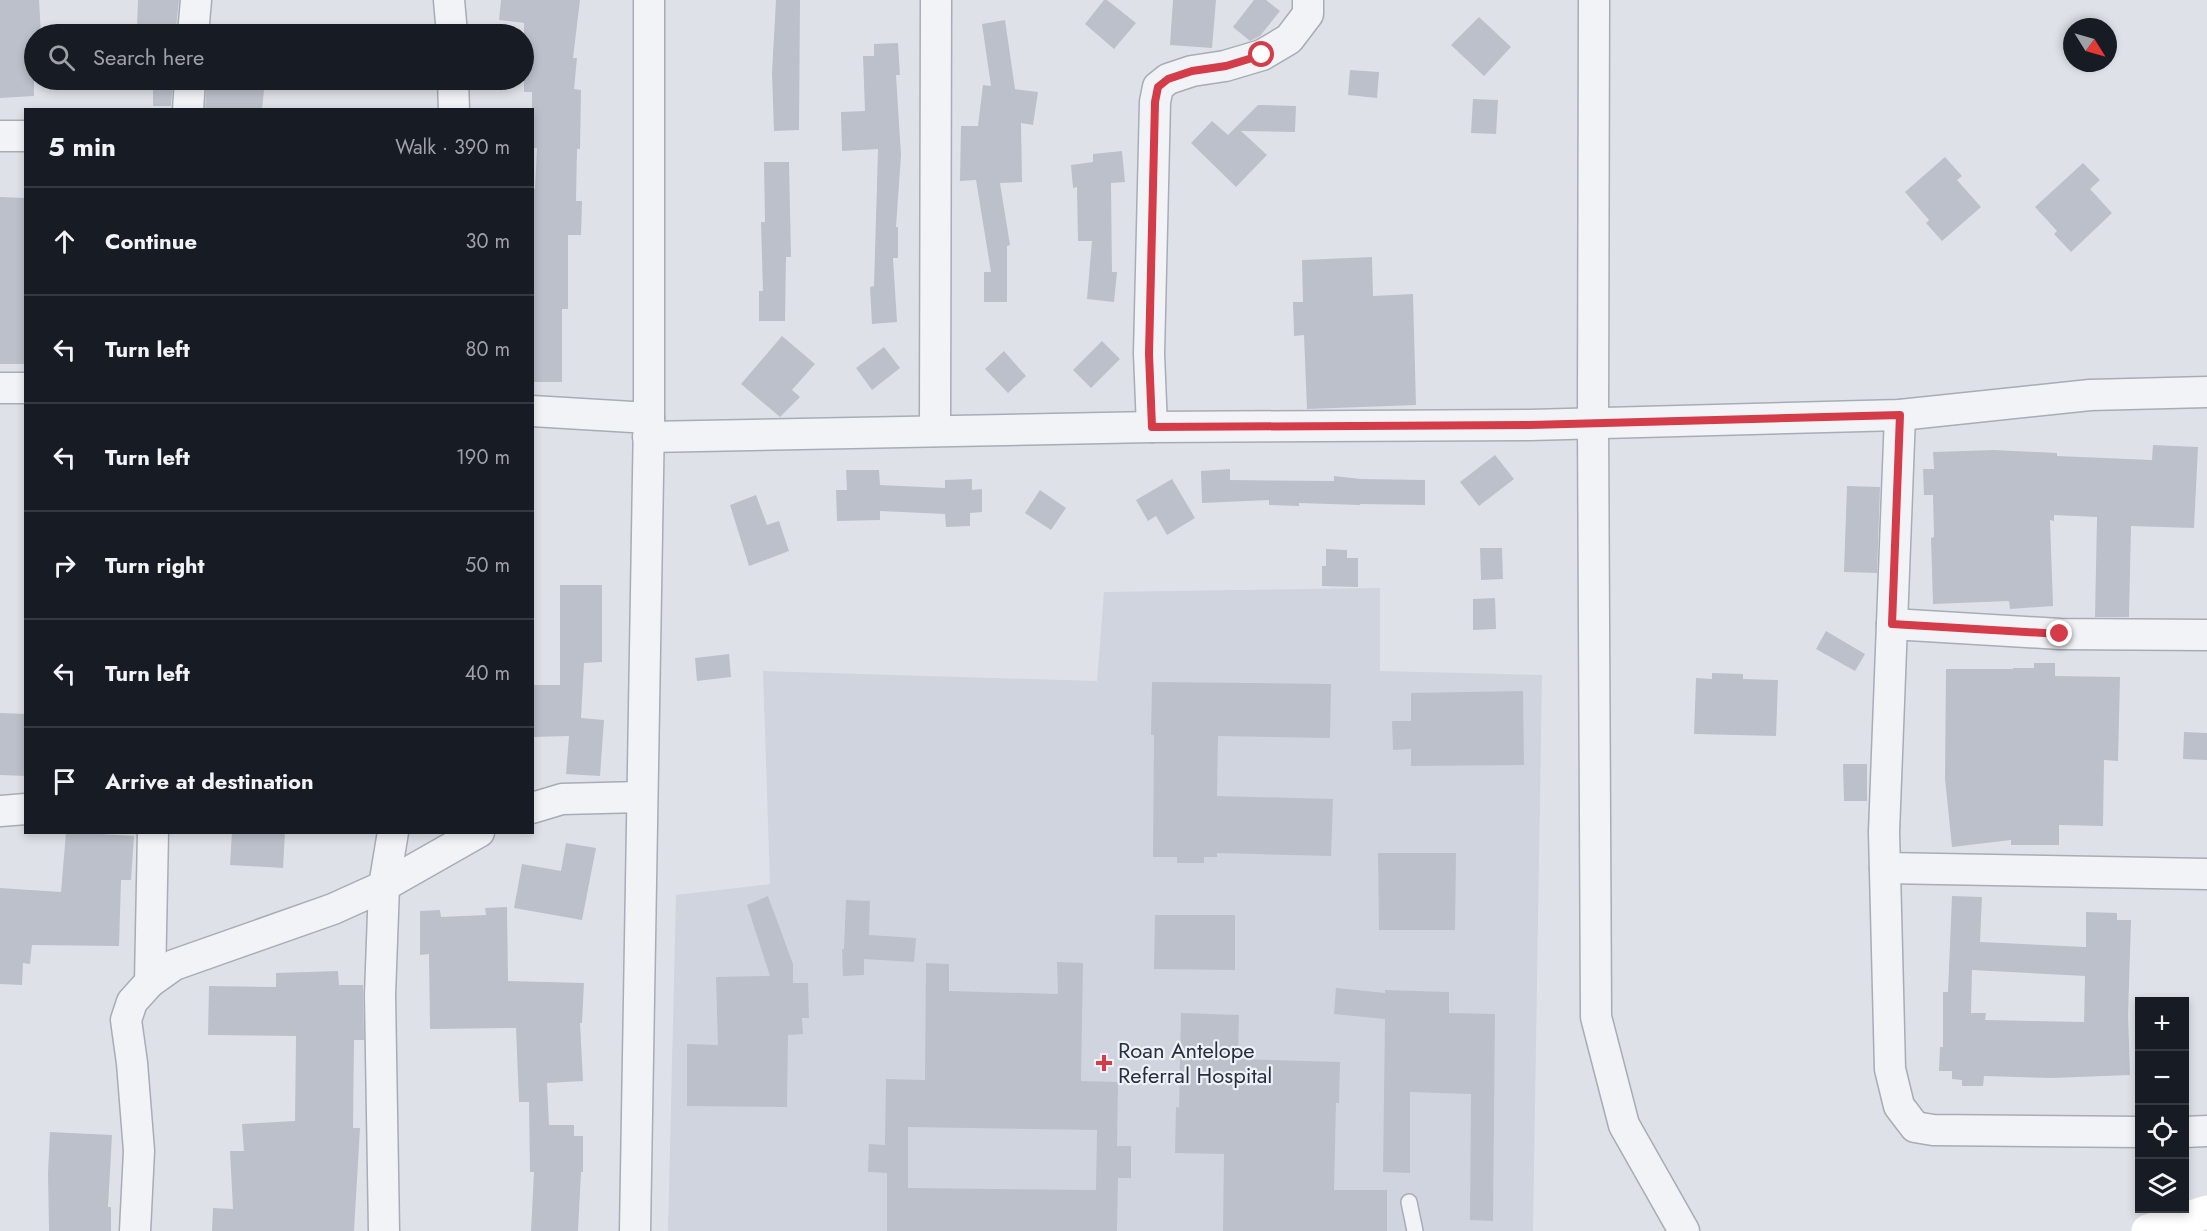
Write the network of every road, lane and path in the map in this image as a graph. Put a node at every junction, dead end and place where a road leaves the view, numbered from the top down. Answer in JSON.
{"nodes":[{"id":1,"x":196,"y":0,"type":"edge"},
{"id":2,"x":449,"y":0,"type":"edge"},
{"id":3,"x":649,"y":0,"type":"edge"},
{"id":4,"x":936,"y":0,"type":"edge"},
{"id":5,"x":1308,"y":0,"type":"edge"},
{"id":6,"x":1593,"y":0,"type":"edge"},
{"id":7,"x":195,"y":24,"type":"edge"},
{"id":8,"x":451,"y":24,"type":"edge"},
{"id":9,"x":189,"y":90,"type":"edge"},
{"id":10,"x":453,"y":90,"type":"edge"},
{"id":11,"x":188,"y":108,"type":"edge"},
{"id":12,"x":454,"y":108,"type":"edge"},
{"id":13,"x":0,"y":136,"type":"edge"},
{"id":14,"x":24,"y":136,"type":"edge"},
{"id":15,"x":0,"y":388,"type":"edge"},
{"id":16,"x":24,"y":388,"type":"edge"},
{"id":17,"x":2207,"y":392,"type":"edge"},
{"id":18,"x":534,"y":411,"type":"edge"},
{"id":19,"x":1900,"y":415,"type":"junction"},
{"id":20,"x":1593,"y":423,"type":"junction"},
{"id":21,"x":1152,"y":427,"type":"junction"},
{"id":22,"x":648,"y":428,"type":"junction"},
{"id":23,"x":935,"y":431,"type":"junction"},
{"id":24,"x":1892,"y":624,"type":"junction"},
{"id":25,"x":2207,"y":635,"type":"edge"},
{"id":26,"x":641,"y":797,"type":"junction"},
{"id":27,"x":562,"y":799,"type":"junction"},
{"id":28,"x":534,"y":802,"type":"edge"},
{"id":29,"x":534,"y":807,"type":"edge"},
{"id":30,"x":24,"y":809,"type":"edge"},
{"id":31,"x":0,"y":811,"type":"edge"},
{"id":32,"x":153,"y":834,"type":"edge"},
{"id":33,"x":393,"y":834,"type":"edge"},
{"id":34,"x":475,"y":834,"type":"edge"},
{"id":35,"x":1885,"y":868,"type":"junction"},
{"id":36,"x":2207,"y":874,"type":"edge"},
{"id":37,"x":384,"y":886,"type":"junction"},
{"id":38,"x":150,"y":982,"type":"junction"},
{"id":39,"x":2207,"y":1131,"type":"edge"},
{"id":40,"x":2135,"y":1132,"type":"edge"},
{"id":41,"x":2189,"y":1132,"type":"edge"},
{"id":42,"x":1409,"y":1202,"type":"dead end"},
{"id":43,"x":2207,"y":1212,"type":"edge"},
{"id":44,"x":135,"y":1231,"type":"edge"},
{"id":45,"x":384,"y":1231,"type":"edge"},
{"id":46,"x":635,"y":1231,"type":"edge"},
{"id":47,"x":1415,"y":1231,"type":"edge"},
{"id":48,"x":1684,"y":1231,"type":"edge"},
{"id":49,"x":2148,"y":1231,"type":"edge"}],
"edges":[{"from":1,"to":7,"type":"street"},
{"from":2,"to":8,"type":"street"},
{"from":3,"to":22,"type":"street"},
{"from":4,"to":23,"type":"street"},
{"from":5,"to":21,"type":"street"},
{"from":6,"to":20,"type":"street"},
{"from":9,"to":11,"type":"street"},
{"from":10,"to":12,"type":"street"},
{"from":13,"to":14,"type":"street"},
{"from":15,"to":16,"type":"street"},
{"from":17,"to":19,"type":"street"},
{"from":18,"to":22,"type":"street"},
{"from":19,"to":20,"type":"street"},
{"from":19,"to":24,"type":"street"},
{"from":20,"to":21,"type":"street"},
{"from":20,"to":48,"type":"street"},
{"from":21,"to":23,"type":"street"},
{"from":22,"to":23,"type":"street"},
{"from":22,"to":26,"type":"street"},
{"from":24,"to":25,"type":"street"},
{"from":24,"to":35,"type":"street"},
{"from":26,"to":27,"type":"street"},
{"from":26,"to":46,"type":"street"},
{"from":27,"to":28,"type":"street"},
{"from":27,"to":29,"type":"street"},
{"from":30,"to":31,"type":"street"},
{"from":32,"to":38,"type":"street"},
{"from":33,"to":37,"type":"street"},
{"from":34,"to":37,"type":"street"},
{"from":35,"to":36,"type":"street"},
{"from":35,"to":40,"type":"street"},
{"from":37,"to":38,"type":"street"},
{"from":37,"to":45,"type":"street"},
{"from":38,"to":44,"type":"street"},
{"from":39,"to":41,"type":"street"},
{"from":42,"to":47,"type":"lane"},
{"from":43,"to":49,"type":"street"}]}
